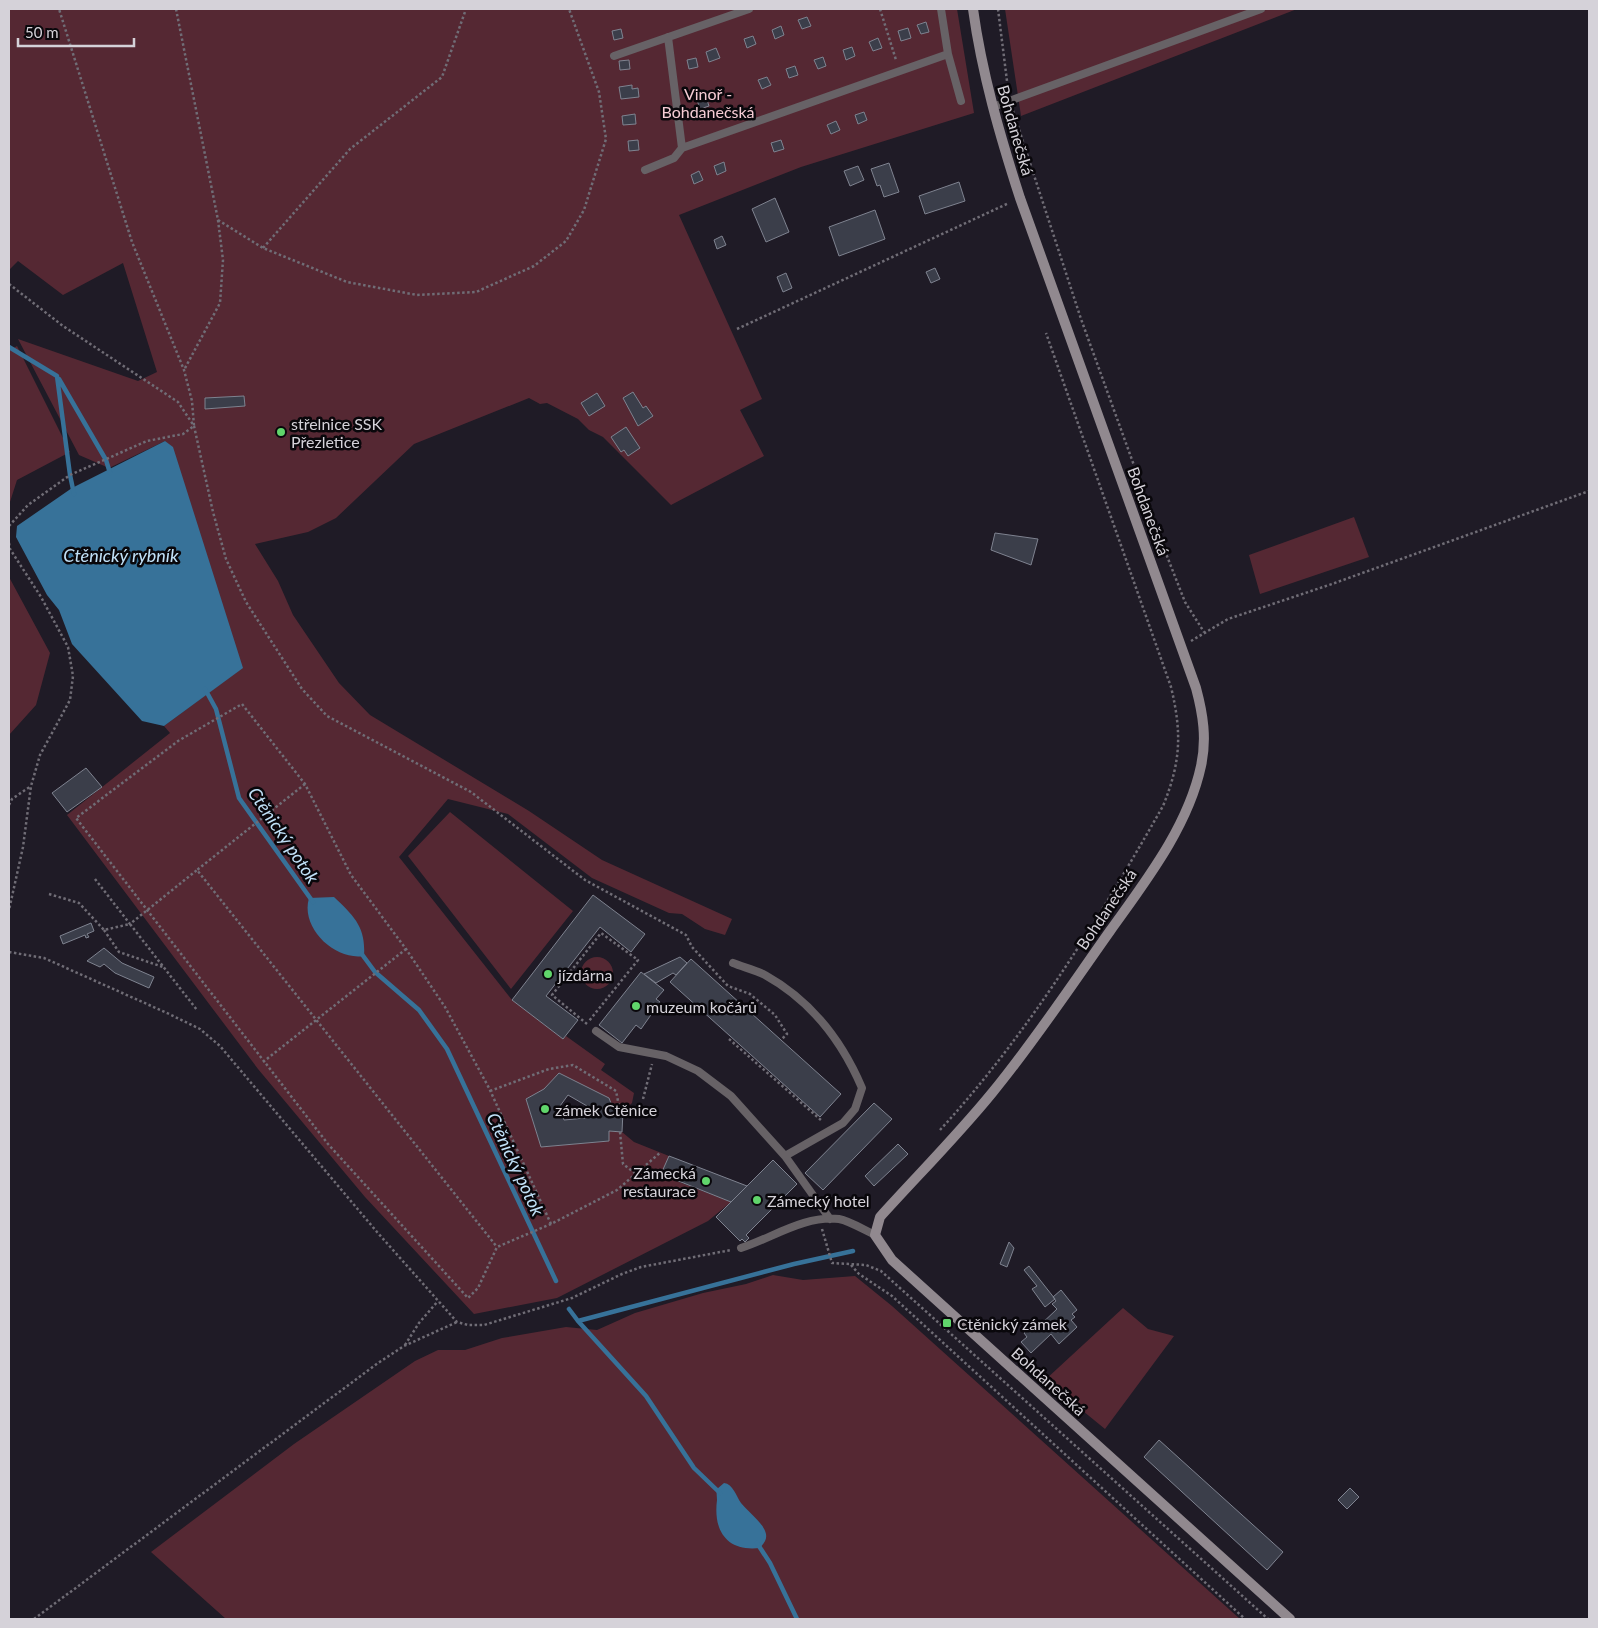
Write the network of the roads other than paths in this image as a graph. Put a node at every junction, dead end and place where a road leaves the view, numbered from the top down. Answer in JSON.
{"nodes":[{"id":1,"x":749,"y":9,"type":"edge"},
{"id":2,"x":941,"y":9,"type":"edge"},
{"id":3,"x":974,"y":9,"type":"edge"},
{"id":4,"x":1261,"y":9,"type":"edge"},
{"id":5,"x":668,"y":37,"type":"junction"},
{"id":6,"x":948,"y":54,"type":"junction"},
{"id":7,"x":614,"y":56,"type":"dead end"},
{"id":8,"x":961,"y":101,"type":"dead end"},
{"id":9,"x":993,"y":106,"type":"junction"},
{"id":10,"x":682,"y":148,"type":"junction"},
{"id":11,"x":645,"y":170,"type":"dead end"},
{"id":12,"x":733,"y":963,"type":"dead end"},
{"id":13,"x":596,"y":1031,"type":"road end"},
{"id":14,"x":785,"y":1156,"type":"junction"},
{"id":15,"x":830,"y":1219,"type":"junction"},
{"id":16,"x":875,"y":1235,"type":"junction"},
{"id":17,"x":741,"y":1248,"type":"road end"},
{"id":18,"x":1290,"y":1619,"type":"edge"}],
"edges":[{"from":1,"to":5,"type":"lane"},
{"from":2,"to":6,"type":"lane"},
{"from":3,"to":9,"type":"street","name":"Bohdanečská"},
{"from":4,"to":9,"type":"lane"},
{"from":5,"to":7,"type":"lane"},
{"from":5,"to":10,"type":"lane"},
{"from":6,"to":8,"type":"lane"},
{"from":6,"to":10,"type":"lane"},
{"from":9,"to":16,"type":"street","name":"Bohdanečská"},
{"from":10,"to":11,"type":"lane"},
{"from":12,"to":14,"type":"lane"},
{"from":13,"to":14,"type":"lane"},
{"from":14,"to":15,"type":"lane"},
{"from":15,"to":16,"type":"lane"},
{"from":15,"to":17,"type":"lane"},
{"from":16,"to":18,"type":"street","name":"Bohdanečská"}]}
